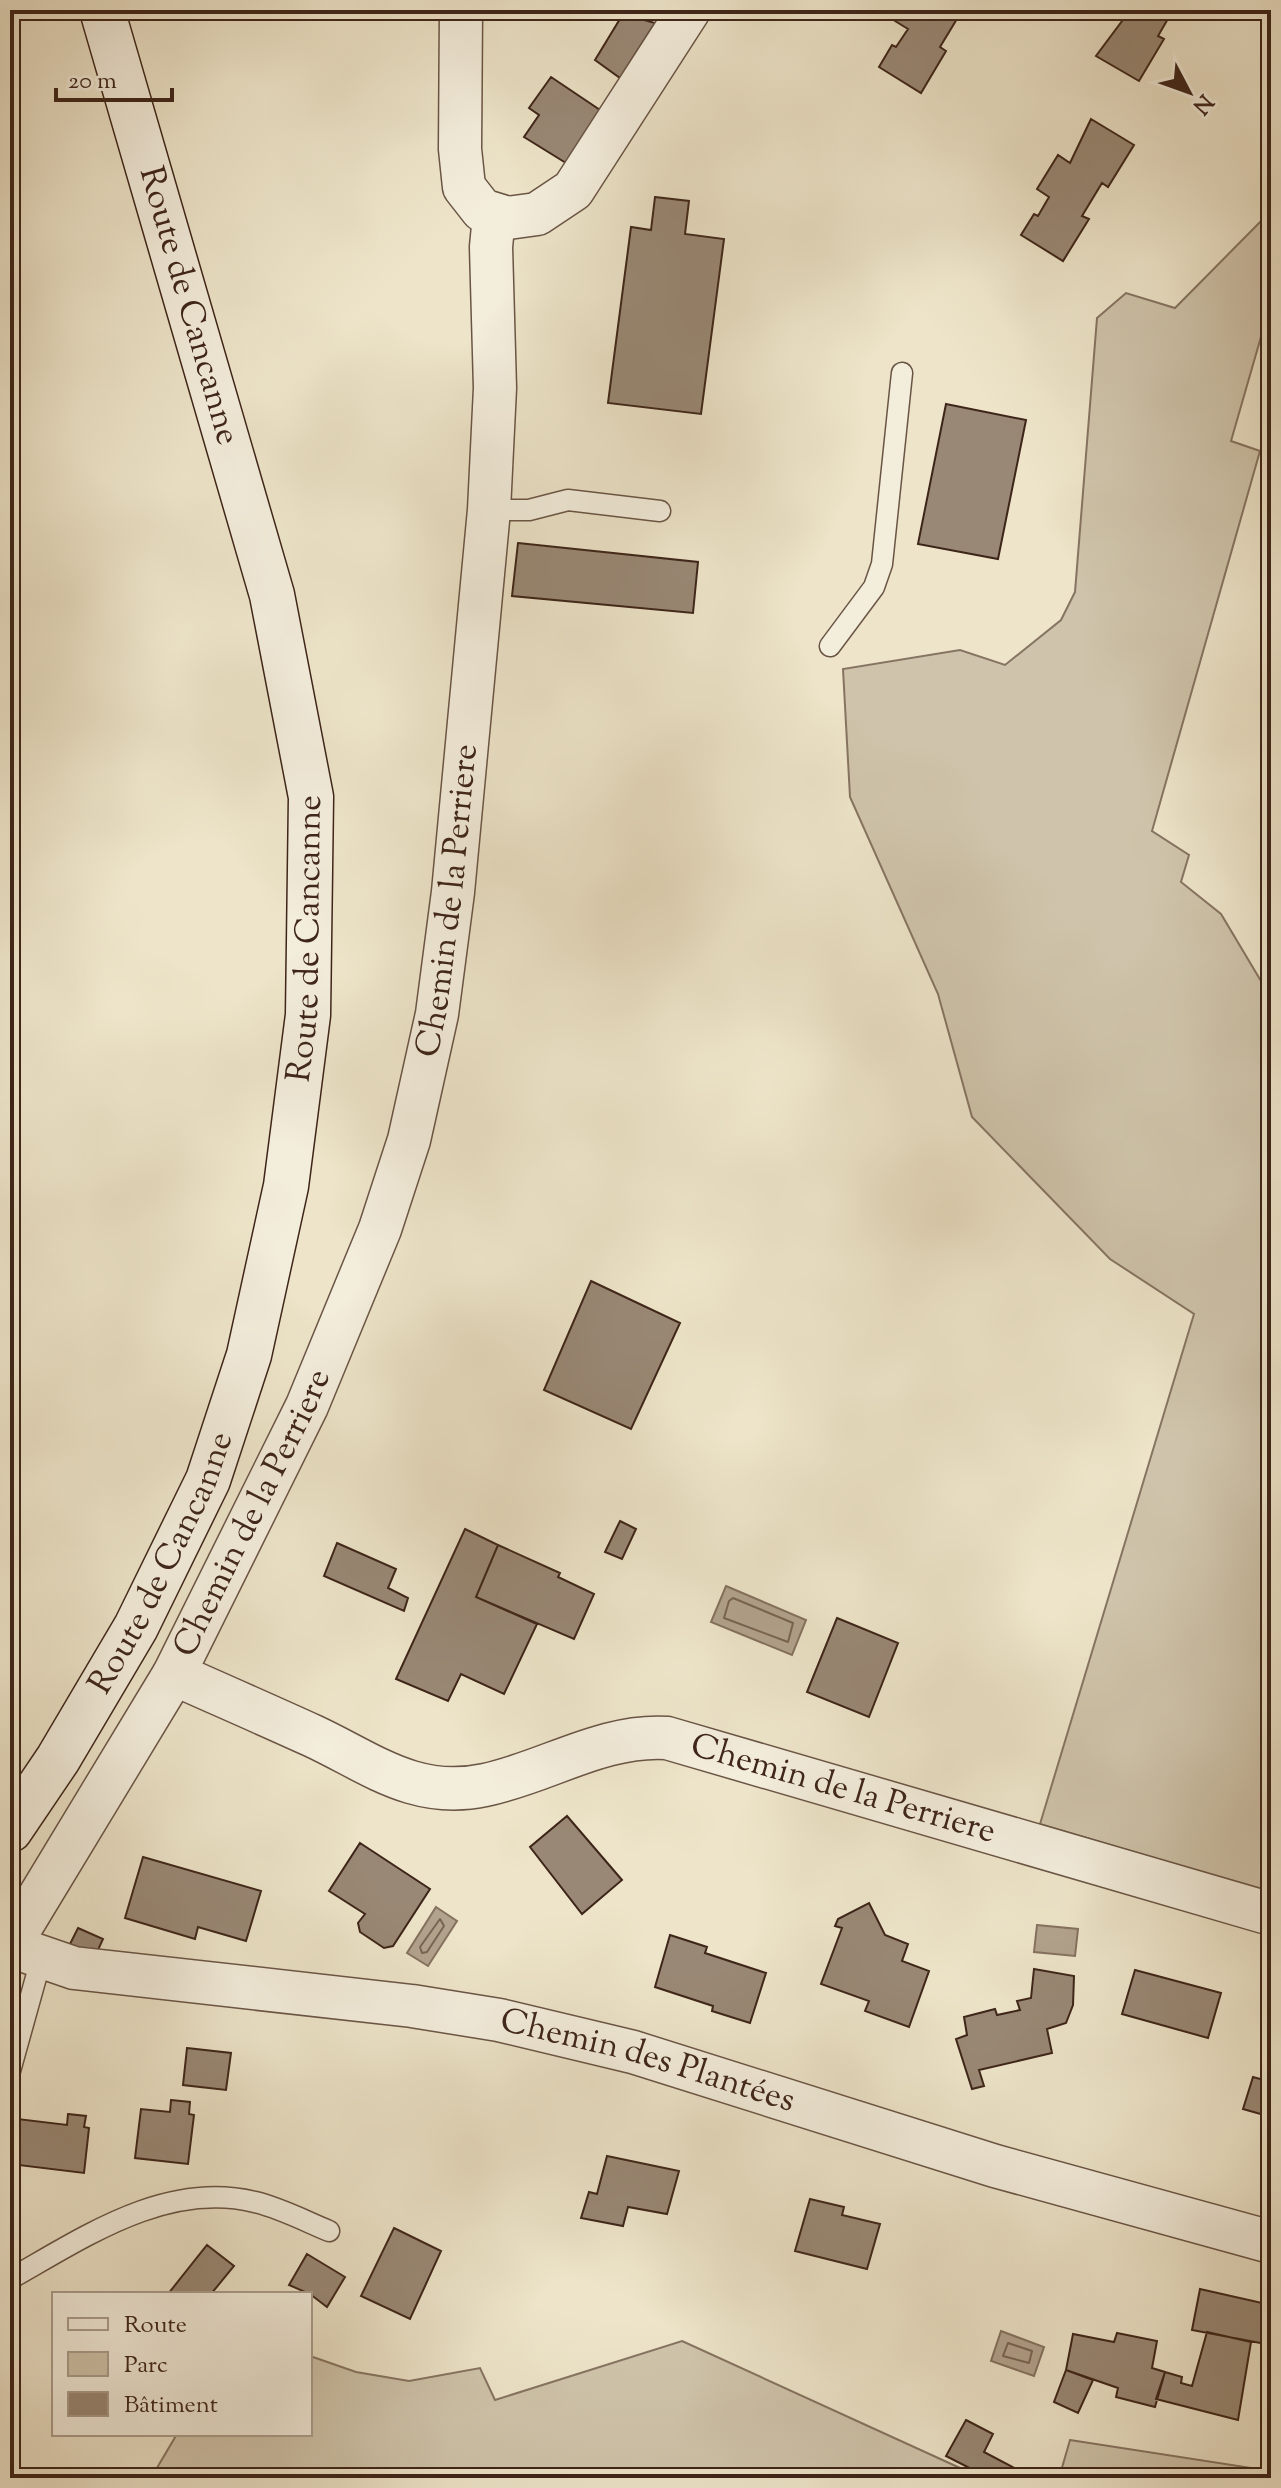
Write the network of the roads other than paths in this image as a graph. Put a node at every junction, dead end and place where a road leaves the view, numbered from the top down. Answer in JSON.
{"nodes":[{"id":1,"x":102,"y":10,"type":"edge"},
{"id":2,"x":461,"y":10,"type":"edge"},
{"id":3,"x":689,"y":10,"type":"edge"},
{"id":4,"x":494,"y":216,"type":"junction"},
{"id":5,"x":902,"y":373,"type":"dead end"},
{"id":6,"x":489,"y":510,"type":"junction"},
{"id":7,"x":660,"y":511,"type":"dead end"},
{"id":8,"x":830,"y":646,"type":"dead end"},
{"id":9,"x":174,"y":1674,"type":"junction"},
{"id":10,"x":10,"y":1830,"type":"edge"},
{"id":11,"x":1271,"y":1914,"type":"edge"},
{"id":12,"x":21,"y":1949,"type":"edge"},
{"id":13,"x":10,"y":2071,"type":"edge"},
{"id":14,"x":329,"y":2231,"type":"dead end"},
{"id":15,"x":1271,"y":2242,"type":"edge"},
{"id":16,"x":10,"y":2279,"type":"edge"}],
"edges":[{"from":1,"to":10,"type":"main road","name":"Route de Cancanne"},
{"from":2,"to":4,"type":"street"},
{"from":3,"to":4,"type":"street"},
{"from":4,"to":6,"type":"street","name":"Chemin de la Perriere"},
{"from":5,"to":8,"type":"lane"},
{"from":6,"to":7,"type":"lane"},
{"from":6,"to":9,"type":"street","name":"Chemin de la Perriere"},
{"from":9,"to":11,"type":"street","name":"Chemin de la Perriere"},
{"from":9,"to":12,"type":"street"},
{"from":12,"to":13,"type":"lane"},
{"from":12,"to":15,"type":"street","name":"Chemin des Plantées"},
{"from":14,"to":16,"type":"lane"}]}
